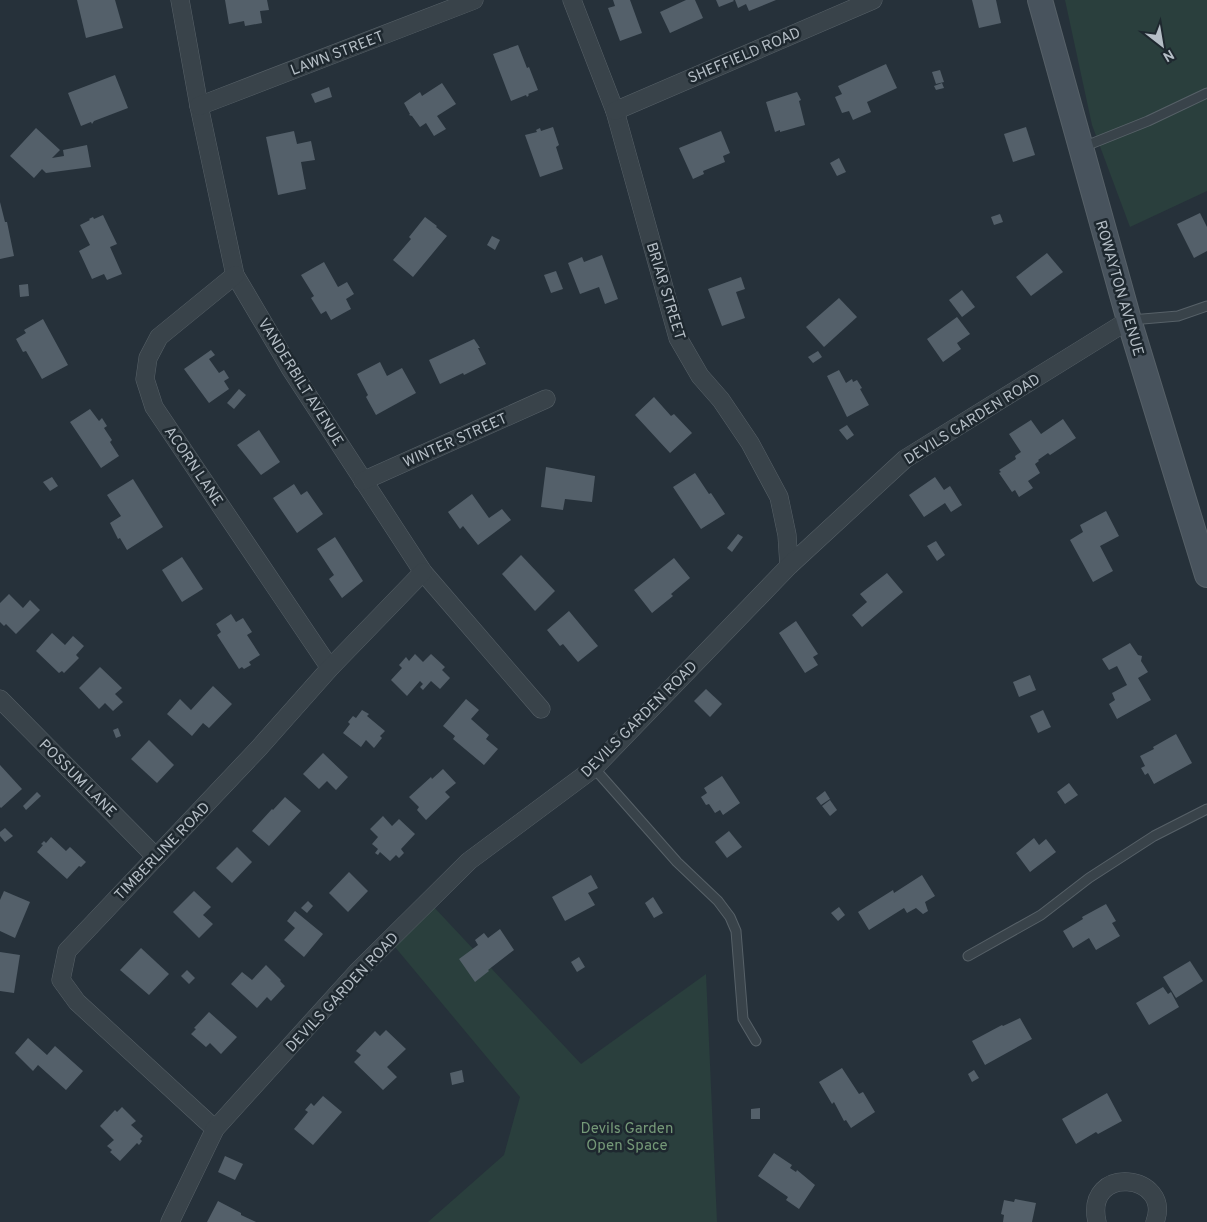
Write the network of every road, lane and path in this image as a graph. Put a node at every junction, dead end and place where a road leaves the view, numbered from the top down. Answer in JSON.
{"nodes":[{"id":1,"x":180,"y":0,"type":"edge"},
{"id":2,"x":474,"y":0,"type":"edge"},
{"id":3,"x":572,"y":0,"type":"edge"},
{"id":4,"x":873,"y":0,"type":"edge"},
{"id":5,"x":1040,"y":0,"type":"edge"},
{"id":6,"x":1207,"y":93,"type":"edge"},
{"id":7,"x":199,"y":106,"type":"junction"},
{"id":8,"x":614,"y":110,"type":"junction"},
{"id":9,"x":1080,"y":148,"type":"junction"},
{"id":10,"x":235,"y":275,"type":"junction"},
{"id":11,"x":1207,"y":306,"type":"edge"},
{"id":12,"x":1129,"y":320,"type":"junction"},
{"id":13,"x":546,"y":399,"type":"dead end"},
{"id":14,"x":363,"y":481,"type":"junction"},
{"id":15,"x":789,"y":566,"type":"junction"},
{"id":16,"x":423,"y":572,"type":"junction"},
{"id":17,"x":1207,"y":575,"type":"edge"},
{"id":18,"x":330,"y":668,"type":"junction"},
{"id":19,"x":0,"y":700,"type":"edge"},
{"id":20,"x":541,"y":709,"type":"dead end"},
{"id":21,"x":594,"y":768,"type":"junction"},
{"id":22,"x":1207,"y":809,"type":"edge"},
{"id":23,"x":156,"y":857,"type":"junction"},
{"id":24,"x":968,"y":956,"type":"dead end"},
{"id":25,"x":756,"y":1041,"type":"dead end"},
{"id":26,"x":215,"y":1130,"type":"junction"},
{"id":27,"x":170,"y":1222,"type":"edge"},
{"id":28,"x":1097,"y":1222,"type":"edge"},
{"id":29,"x":1155,"y":1222,"type":"edge"}],
"edges":[{"from":1,"to":7,"type":"street","name":"VANDERBILT AVENUE"},
{"from":2,"to":7,"type":"street","name":"LAWN STREET"},
{"from":3,"to":8,"type":"street","name":"BRIAR STREET"},
{"from":4,"to":8,"type":"street","name":"SHEFFIELD ROAD"},
{"from":5,"to":9,"type":"street","name":"ROWAYTON AVENUE"},
{"from":6,"to":9,"type":"lane"},
{"from":7,"to":10,"type":"street","name":"VANDERBILT AVENUE"},
{"from":8,"to":15,"type":"street","name":"BRIAR STREET"},
{"from":9,"to":12,"type":"street","name":"ROWAYTON AVENUE"},
{"from":10,"to":14,"type":"street","name":"VANDERBILT AVENUE"},
{"from":10,"to":18,"type":"street","name":"ACORN LANE"},
{"from":11,"to":12,"type":"lane"},
{"from":12,"to":15,"type":"street","name":"DEVILS GARDEN ROAD"},
{"from":12,"to":17,"type":"street","name":"ROWAYTON AVENUE"},
{"from":13,"to":14,"type":"street","name":"WINTER STREET"},
{"from":14,"to":16,"type":"street","name":"VANDERBILT AVENUE"},
{"from":15,"to":21,"type":"street","name":"DEVILS GARDEN ROAD"},
{"from":16,"to":18,"type":"street","name":"TIMBERLINE ROAD"},
{"from":16,"to":20,"type":"street","name":"VANDERBILT AVENUE"},
{"from":18,"to":23,"type":"street","name":"TIMBERLINE ROAD"},
{"from":19,"to":23,"type":"street","name":"POSSUM LANE"},
{"from":21,"to":25,"type":"lane"},
{"from":21,"to":26,"type":"street","name":"DEVILS GARDEN ROAD"},
{"from":22,"to":24,"type":"lane"},
{"from":23,"to":26,"type":"street","name":"TIMBERLINE ROAD"},
{"from":26,"to":27,"type":"street","name":"DEVILS GARDEN ROAD"},
{"from":28,"to":29,"type":"street"}]}
